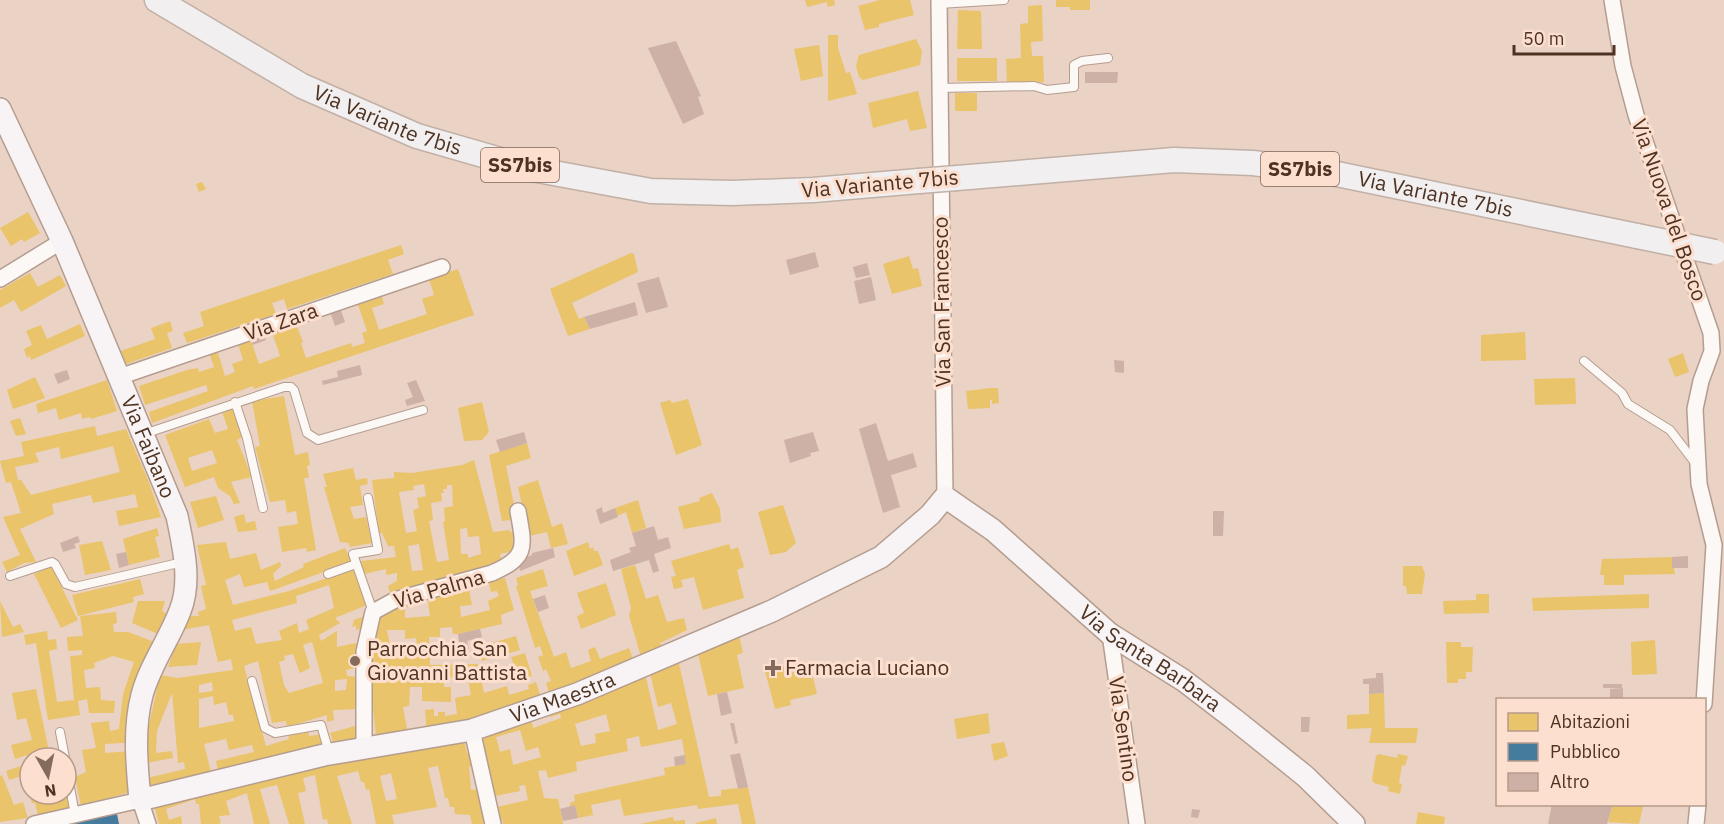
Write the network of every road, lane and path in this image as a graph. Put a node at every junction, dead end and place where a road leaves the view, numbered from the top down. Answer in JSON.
{"nodes":[{"id":1,"x":157,"y":0,"type":"edge"},
{"id":2,"x":1004,"y":0,"type":"edge"},
{"id":3,"x":1612,"y":0,"type":"edge"},
{"id":4,"x":939,"y":2,"type":"edge"},
{"id":5,"x":1108,"y":58,"type":"dead end"},
{"id":6,"x":940,"y":88,"type":"junction"},
{"id":7,"x":0,"y":109,"type":"edge"},
{"id":8,"x":62,"y":241,"type":"junction"},
{"id":9,"x":1720,"y":253,"type":"edge"},
{"id":10,"x":442,"y":267,"type":"dead end"},
{"id":11,"x":0,"y":279,"type":"edge"},
{"id":12,"x":1584,"y":360,"type":"dead end"},
{"id":13,"x":119,"y":377,"type":"junction"},
{"id":14,"x":235,"y":402,"type":"junction"},
{"id":15,"x":423,"y":410,"type":"dead end"},
{"id":16,"x":143,"y":434,"type":"junction"},
{"id":17,"x":1698,"y":468,"type":"junction"},
{"id":18,"x":945,"y":497,"type":"junction"},
{"id":19,"x":368,"y":498,"type":"dead end"},
{"id":20,"x":263,"y":508,"type":"dead end"},
{"id":21,"x":518,"y":511,"type":"dead end"},
{"id":22,"x":185,"y":562,"type":"junction"},
{"id":23,"x":356,"y":564,"type":"junction"},
{"id":24,"x":328,"y":574,"type":"dead end"},
{"id":25,"x":10,"y":576,"type":"dead end"},
{"id":26,"x":373,"y":612,"type":"junction"},
{"id":27,"x":1110,"y":634,"type":"junction"},
{"id":28,"x":252,"y":681,"type":"dead end"},
{"id":29,"x":1704,"y":698,"type":"edge"},
{"id":30,"x":472,"y":730,"type":"junction"},
{"id":31,"x":60,"y":732,"type":"dead end"},
{"id":32,"x":63,"y":746,"type":"edge"},
{"id":33,"x":364,"y":748,"type":"junction"},
{"id":34,"x":330,"y":754,"type":"junction"},
{"id":35,"x":140,"y":800,"type":"junction"},
{"id":36,"x":73,"y":806,"type":"edge"},
{"id":37,"x":1698,"y":806,"type":"edge"},
{"id":38,"x":75,"y":815,"type":"junction"},
{"id":39,"x":34,"y":824,"type":"edge"},
{"id":40,"x":148,"y":824,"type":"edge"},
{"id":41,"x":493,"y":824,"type":"edge"},
{"id":42,"x":1137,"y":824,"type":"edge"},
{"id":43,"x":1354,"y":824,"type":"edge"},
{"id":44,"x":1696,"y":824,"type":"edge"}],
"edges":[{"from":1,"to":9,"type":"main road","name":"Via Variante 7bis","number":"SS7bis","bridge":true},
{"from":2,"to":4,"type":"lane"},
{"from":3,"to":17,"type":"street","name":"Via Nuova del Bosco"},
{"from":4,"to":6,"type":"street","name":"Via San Francesco"},
{"from":5,"to":6,"type":"lane"},
{"from":6,"to":18,"type":"street","name":"Via San Francesco"},
{"from":7,"to":8,"type":"street","name":"Via Faibano"},
{"from":8,"to":11,"type":"street"},
{"from":8,"to":13,"type":"street","name":"Via Faibano"},
{"from":10,"to":13,"type":"street","name":"Via Zara"},
{"from":12,"to":17,"type":"lane"},
{"from":13,"to":16,"type":"street","name":"Via Faibano"},
{"from":14,"to":15,"type":"lane"},
{"from":14,"to":16,"type":"lane"},
{"from":14,"to":20,"type":"lane"},
{"from":16,"to":22,"type":"street","name":"Via Faibano"},
{"from":17,"to":29,"type":"street","name":"Via Nuova del Bosco"},
{"from":18,"to":27,"type":"street","name":"Via Santa Barbara"},
{"from":18,"to":30,"type":"street","name":"Via Maestra"},
{"from":19,"to":23,"type":"lane"},
{"from":21,"to":26,"type":"street","name":"Via Palma"},
{"from":22,"to":25,"type":"lane"},
{"from":22,"to":35,"type":"street","name":"Via Faibano"},
{"from":23,"to":24,"type":"lane"},
{"from":23,"to":26,"type":"lane"},
{"from":26,"to":33,"type":"street","name":"Via Palma"},
{"from":27,"to":42,"type":"street","name":"Via Sentino"},
{"from":27,"to":43,"type":"street","name":"Via Santa Barbara"},
{"from":28,"to":34,"type":"lane"},
{"from":30,"to":33,"type":"street","name":"Via Maestra"},
{"from":30,"to":41,"type":"street"},
{"from":31,"to":32,"type":"lane"},
{"from":33,"to":34,"type":"street","name":"Via Maestra"},
{"from":34,"to":35,"type":"street","name":"Via Maestra"},
{"from":35,"to":38,"type":"street"},
{"from":35,"to":40,"type":"street"},
{"from":36,"to":38,"type":"lane"},
{"from":37,"to":44,"type":"street"},
{"from":38,"to":39,"type":"street"}]}
